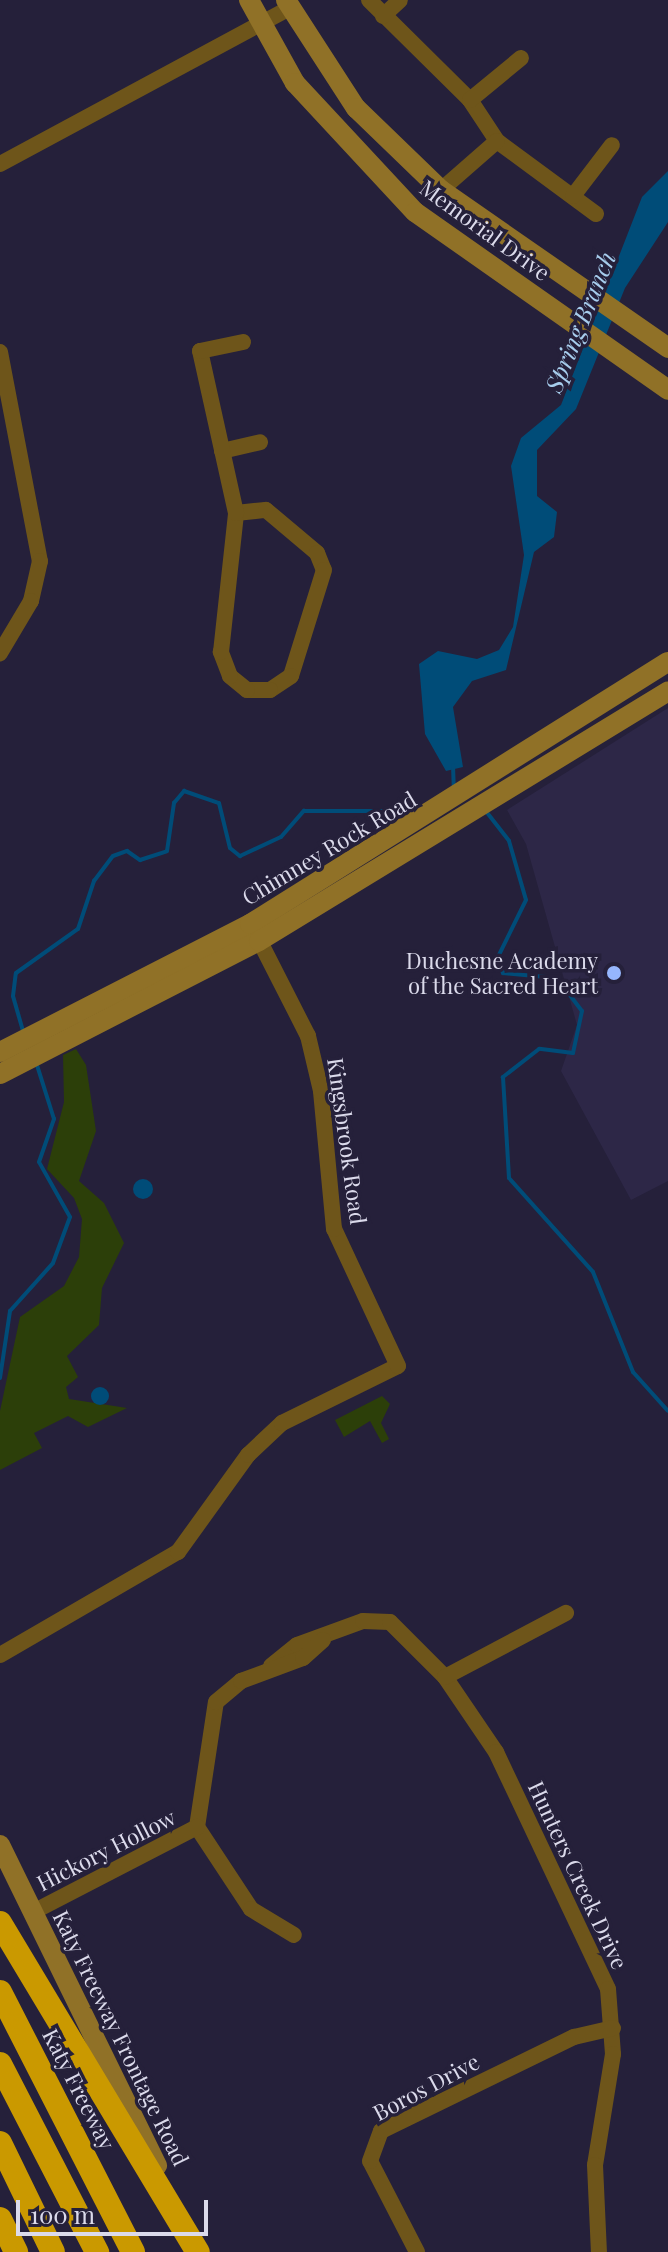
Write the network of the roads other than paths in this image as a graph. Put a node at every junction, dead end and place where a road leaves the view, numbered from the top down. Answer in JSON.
{"nodes":[{"id":1,"x":249,"y":0,"type":"edge"},
{"id":2,"x":369,"y":0,"type":"edge"},
{"id":3,"x":400,"y":0,"type":"edge"},
{"id":4,"x":288,"y":4,"type":"edge"},
{"id":5,"x":383,"y":16,"type":"junction"},
{"id":6,"x":261,"y":24,"type":"junction"},
{"id":7,"x":521,"y":58,"type":"dead end"},
{"id":8,"x":470,"y":100,"type":"junction"},
{"id":9,"x":497,"y":141,"type":"junction"},
{"id":10,"x":612,"y":145,"type":"dead end"},
{"id":11,"x":1,"y":166,"type":"edge"},
{"id":12,"x":441,"y":190,"type":"junction"},
{"id":13,"x":573,"y":196,"type":"junction"},
{"id":14,"x":596,"y":214,"type":"dead end"},
{"id":15,"x":243,"y":342,"type":"dead end"},
{"id":16,"x":668,"y":348,"type":"edge"},
{"id":17,"x":0,"y":352,"type":"edge"},
{"id":18,"x":668,"y":390,"type":"edge"},
{"id":19,"x":260,"y":442,"type":"dead end"},
{"id":20,"x":222,"y":451,"type":"junction"},
{"id":21,"x":236,"y":513,"type":"junction"},
{"id":22,"x":0,"y":653,"type":"edge"},
{"id":23,"x":668,"y":662,"type":"edge"},
{"id":24,"x":668,"y":691,"type":"edge"},
{"id":25,"x":610,"y":717,"type":"junction"},
{"id":26,"x":255,"y":932,"type":"junction"},
{"id":27,"x":64,"y":1030,"type":"junction"},
{"id":28,"x":0,"y":1052,"type":"edge"},
{"id":29,"x":0,"y":1074,"type":"edge"},
{"id":30,"x":566,"y":1613,"type":"dead end"},
{"id":31,"x":0,"y":1655,"type":"edge"},
{"id":32,"x":445,"y":1677,"type":"junction"},
{"id":33,"x":197,"y":1827,"type":"junction"},
{"id":34,"x":0,"y":1845,"type":"edge"},
{"id":35,"x":33,"y":1912,"type":"junction"},
{"id":36,"x":0,"y":1923,"type":"edge"},
{"id":37,"x":294,"y":1935,"type":"dead end"},
{"id":38,"x":0,"y":1992,"type":"edge"},
{"id":39,"x":613,"y":2028,"type":"junction"},
{"id":40,"x":0,"y":2064,"type":"edge"},
{"id":41,"x":0,"y":2143,"type":"edge"},
{"id":42,"x":0,"y":2219,"type":"edge"},
{"id":43,"x":16,"y":2252,"type":"edge"},
{"id":44,"x":53,"y":2252,"type":"edge"},
{"id":45,"x":97,"y":2252,"type":"edge"},
{"id":46,"x":133,"y":2252,"type":"edge"},
{"id":47,"x":199,"y":2252,"type":"edge"},
{"id":48,"x":417,"y":2252,"type":"edge"},
{"id":49,"x":599,"y":2252,"type":"edge"}],
"edges":[{"from":1,"to":6,"type":"main road","name":"Memorial Drive"},
{"from":2,"to":5,"type":"street"},
{"from":3,"to":5,"type":"street"},
{"from":4,"to":6,"type":"street"},
{"from":4,"to":12,"type":"main road","name":"Memorial Drive"},
{"from":5,"to":8,"type":"street"},
{"from":6,"to":11,"type":"street"},
{"from":6,"to":18,"type":"main road","name":"Memorial Drive"},
{"from":7,"to":8,"type":"street"},
{"from":8,"to":9,"type":"street"},
{"from":9,"to":12,"type":"street"},
{"from":9,"to":13,"type":"street"},
{"from":10,"to":13,"type":"street"},
{"from":12,"to":16,"type":"main road","name":"Memorial Drive"},
{"from":13,"to":14,"type":"street"},
{"from":15,"to":20,"type":"street"},
{"from":17,"to":22,"type":"street"},
{"from":19,"to":20,"type":"street"},
{"from":20,"to":21,"type":"street"},
{"from":21,"to":21,"type":"street"},
{"from":23,"to":25,"type":"main road","name":"Chimney Rock Road"},
{"from":24,"to":25,"type":"main road","name":"Chimney Rock Road"},
{"from":25,"to":26,"type":"main road","name":"Chimney Rock Road"},
{"from":26,"to":27,"type":"main road","name":"Chimney Rock Road"},
{"from":26,"to":31,"type":"street","name":"Kingsbrook Road"},
{"from":27,"to":28,"type":"main road","name":"Chimney Rock Road"},
{"from":27,"to":29,"type":"main road","name":"Chimney Rock Road"},
{"from":30,"to":32,"type":"street"},
{"from":32,"to":33,"type":"street","name":"Hickory Hollow"},
{"from":32,"to":39,"type":"street","name":"Hunters Creek Drive"},
{"from":33,"to":35,"type":"street","name":"Hickory Hollow"},
{"from":33,"to":37,"type":"street"},
{"from":34,"to":35,"type":"main road","name":"Katy Freeway Frontage Road"},
{"from":35,"to":47,"type":"main road","name":"Katy Freeway Frontage Road"},
{"from":36,"to":47,"type":"highway"},
{"from":38,"to":46,"type":"highway","name":"Katy Freeway"},
{"from":39,"to":48,"type":"street","name":"Boros Drive"},
{"from":39,"to":49,"type":"street","name":"Hunters Creek Drive"},
{"from":40,"to":45,"type":"highway"},
{"from":41,"to":44,"type":"highway"},
{"from":42,"to":43,"type":"highway"}]}
